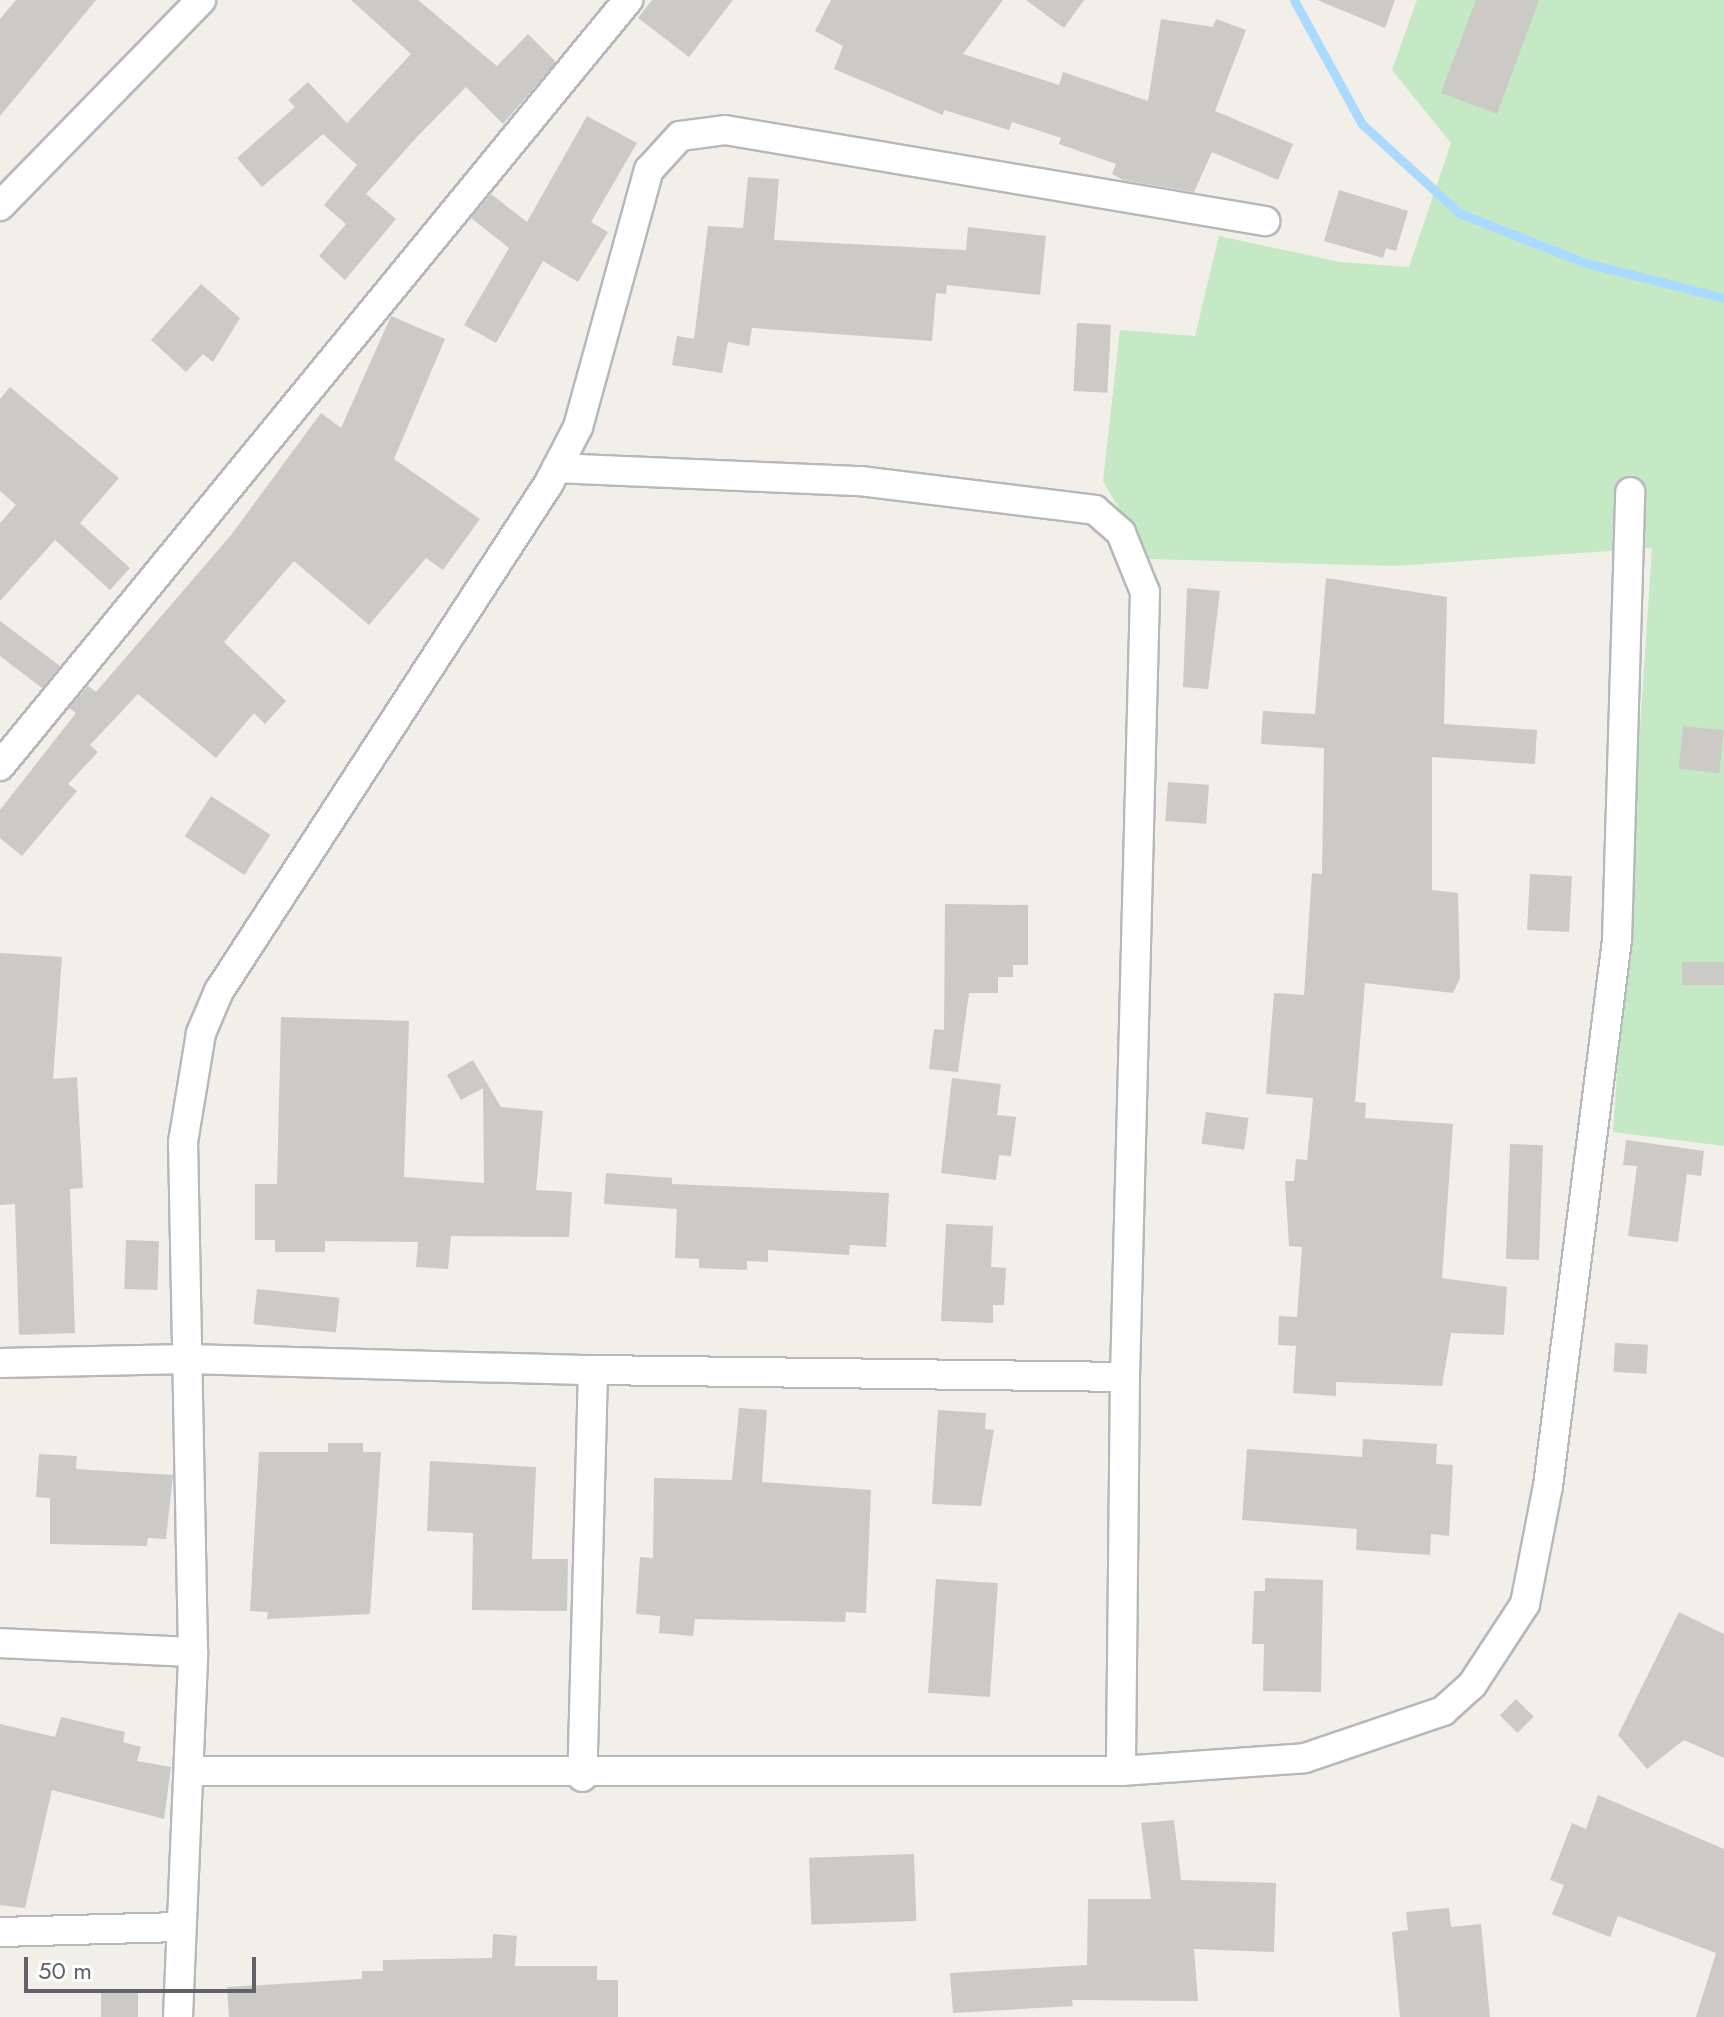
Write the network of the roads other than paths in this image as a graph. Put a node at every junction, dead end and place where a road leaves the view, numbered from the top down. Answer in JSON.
{"nodes":[{"id":1,"x":201,"y":0,"type":"edge"},
{"id":2,"x":628,"y":0,"type":"edge"},
{"id":3,"x":0,"y":206,"type":"edge"},
{"id":4,"x":1265,"y":221,"type":"dead end"},
{"id":5,"x":557,"y":468,"type":"junction"},
{"id":6,"x":1630,"y":492,"type":"dead end"},
{"id":7,"x":0,"y":766,"type":"edge"},
{"id":8,"x":188,"y":1359,"type":"junction"},
{"id":9,"x":0,"y":1363,"type":"edge"},
{"id":10,"x":593,"y":1370,"type":"junction"},
{"id":11,"x":1125,"y":1377,"type":"junction"},
{"id":12,"x":0,"y":1643,"type":"edge"},
{"id":13,"x":193,"y":1652,"type":"junction"},
{"id":14,"x":191,"y":1771,"type":"junction"},
{"id":15,"x":1121,"y":1771,"type":"junction"},
{"id":16,"x":582,"y":1777,"type":"junction"},
{"id":17,"x":179,"y":1927,"type":"junction"},
{"id":18,"x":0,"y":1932,"type":"edge"},
{"id":19,"x":178,"y":2017,"type":"edge"}],
"edges":[{"from":1,"to":3,"type":"street"},
{"from":2,"to":7,"type":"street"},
{"from":4,"to":5,"type":"street"},
{"from":5,"to":8,"type":"street"},
{"from":5,"to":11,"type":"street"},
{"from":6,"to":15,"type":"street"},
{"from":8,"to":9,"type":"street"},
{"from":8,"to":10,"type":"street"},
{"from":8,"to":13,"type":"street"},
{"from":10,"to":11,"type":"street"},
{"from":10,"to":16,"type":"street"},
{"from":11,"to":15,"type":"street"},
{"from":12,"to":13,"type":"street"},
{"from":13,"to":14,"type":"street"},
{"from":14,"to":16,"type":"street"},
{"from":14,"to":17,"type":"street"},
{"from":15,"to":16,"type":"street"},
{"from":17,"to":18,"type":"street"},
{"from":17,"to":19,"type":"street"}]}
